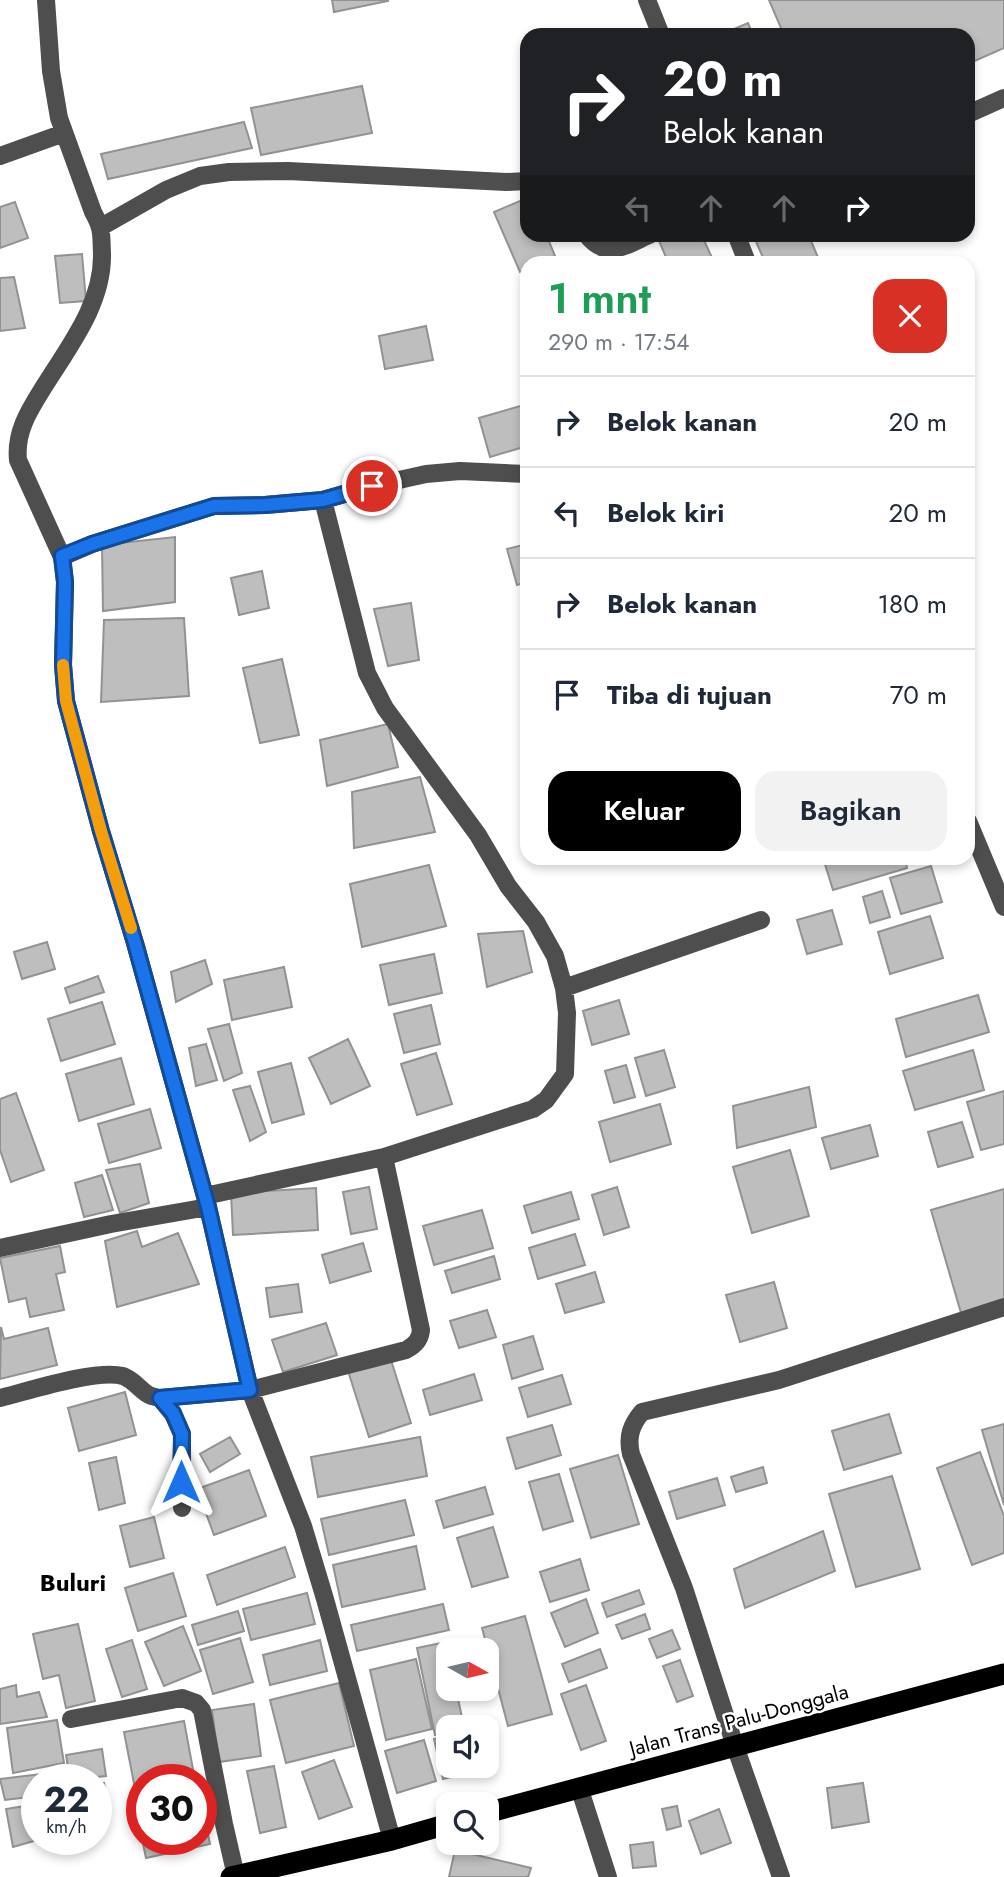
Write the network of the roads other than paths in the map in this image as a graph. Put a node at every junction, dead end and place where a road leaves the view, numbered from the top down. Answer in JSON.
{"nodes":[{"id":1,"x":46,"y":0,"type":"edge"},
{"id":2,"x":647,"y":0,"type":"edge"},
{"id":3,"x":658,"y":28,"type":"edge"},
{"id":4,"x":1004,"y":98,"type":"edge"},
{"id":5,"x":975,"y":111,"type":"edge"},
{"id":6,"x":64,"y":133,"type":"junction"},
{"id":7,"x":0,"y":156,"type":"edge"},
{"id":8,"x":520,"y":181,"type":"edge"},
{"id":9,"x":101,"y":227,"type":"junction"},
{"id":10,"x":594,"y":242,"type":"edge"},
{"id":11,"x":630,"y":242,"type":"edge"},
{"id":12,"x":520,"y":474,"type":"edge"},
{"id":13,"x":323,"y":500,"type":"junction"},
{"id":14,"x":62,"y":556,"type":"junction"},
{"id":15,"x":975,"y":838,"type":"edge"},
{"id":16,"x":1004,"y":907,"type":"edge"},
{"id":17,"x":761,"y":920,"type":"dead end"},
{"id":18,"x":564,"y":988,"type":"junction"},
{"id":19,"x":384,"y":1157,"type":"junction"},
{"id":20,"x":207,"y":1201,"type":"junction"},
{"id":21,"x":0,"y":1248,"type":"edge"},
{"id":22,"x":1004,"y":1307,"type":"edge"},
{"id":23,"x":250,"y":1390,"type":"junction"},
{"id":24,"x":0,"y":1398,"type":"edge"},
{"id":25,"x":160,"y":1398,"type":"junction"},
{"id":26,"x":182,"y":1508,"type":"dead end"},
{"id":27,"x":1004,"y":1674,"type":"edge"},
{"id":28,"x":71,"y":1719,"type":"dead end"},
{"id":29,"x":735,"y":1746,"type":"junction"},
{"id":30,"x":579,"y":1787,"type":"junction"},
{"id":31,"x":499,"y":1809,"type":"edge"},
{"id":32,"x":436,"y":1827,"type":"edge"},
{"id":33,"x":392,"y":1840,"type":"junction"},
{"id":34,"x":234,"y":1876,"type":"edge"},
{"id":35,"x":608,"y":1877,"type":"edge"},
{"id":36,"x":780,"y":1877,"type":"edge"}],
"edges":[{"from":1,"to":6,"type":"street"},
{"from":2,"to":3,"type":"street"},
{"from":4,"to":5,"type":"street"},
{"from":6,"to":7,"type":"street"},
{"from":6,"to":9,"type":"street"},
{"from":8,"to":9,"type":"street"},
{"from":9,"to":14,"type":"street"},
{"from":10,"to":11,"type":"street"},
{"from":12,"to":13,"type":"street"},
{"from":13,"to":14,"type":"street"},
{"from":13,"to":18,"type":"street"},
{"from":14,"to":20,"type":"street"},
{"from":15,"to":16,"type":"street"},
{"from":17,"to":18,"type":"street"},
{"from":18,"to":19,"type":"street"},
{"from":19,"to":20,"type":"street"},
{"from":19,"to":23,"type":"street"},
{"from":20,"to":21,"type":"street"},
{"from":20,"to":23,"type":"street"},
{"from":22,"to":29,"type":"street"},
{"from":23,"to":25,"type":"street"},
{"from":23,"to":33,"type":"street"},
{"from":24,"to":25,"type":"street"},
{"from":25,"to":26,"type":"street"},
{"from":27,"to":29,"type":"highway","name":"Jalan Trans Palu-Donggala"},
{"from":28,"to":34,"type":"street"},
{"from":29,"to":30,"type":"highway","name":"Jalan Trans Palu-Donggala"},
{"from":29,"to":36,"type":"street"},
{"from":30,"to":31,"type":"highway","name":"Jalan Trans Palu-Donggala"},
{"from":30,"to":35,"type":"street"},
{"from":32,"to":33,"type":"highway"},
{"from":33,"to":34,"type":"highway"}]}
